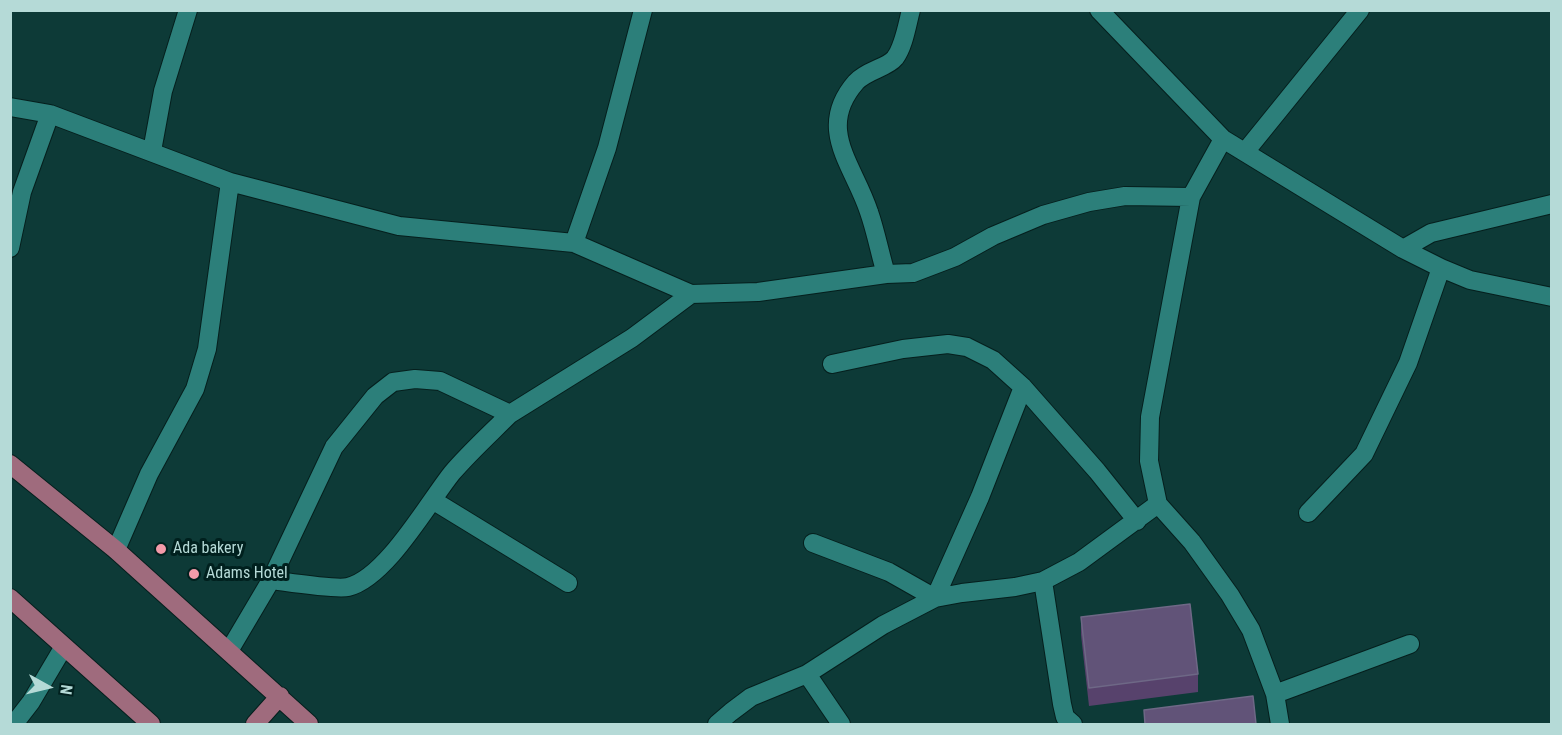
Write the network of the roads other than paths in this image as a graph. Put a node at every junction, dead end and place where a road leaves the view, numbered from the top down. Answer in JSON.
{"nodes":[{"id":1,"x":188,"y":10,"type":"edge"},
{"id":2,"x":643,"y":10,"type":"edge"},
{"id":3,"x":911,"y":10,"type":"edge"},
{"id":4,"x":1360,"y":10,"type":"edge"},
{"id":5,"x":1106,"y":13,"type":"edge"},
{"id":6,"x":10,"y":107,"type":"edge"},
{"id":7,"x":50,"y":114,"type":"junction"},
{"id":8,"x":1223,"y":139,"type":"junction"},
{"id":9,"x":152,"y":151,"type":"junction"},
{"id":10,"x":1245,"y":152,"type":"junction"},
{"id":11,"x":230,"y":182,"type":"junction"},
{"id":12,"x":1191,"y":198,"type":"junction"},
{"id":13,"x":1551,"y":204,"type":"edge"},
{"id":14,"x":574,"y":243,"type":"junction"},
{"id":15,"x":10,"y":248,"type":"edge"},
{"id":16,"x":1403,"y":249,"type":"junction"},
{"id":17,"x":1441,"y":268,"type":"junction"},
{"id":18,"x":886,"y":274,"type":"junction"},
{"id":19,"x":691,"y":294,"type":"junction"},
{"id":20,"x":1551,"y":297,"type":"edge"},
{"id":21,"x":832,"y":364,"type":"dead end"},
{"id":22,"x":1023,"y":387,"type":"junction"},
{"id":23,"x":510,"y":414,"type":"junction"},
{"id":24,"x":10,"y":464,"type":"edge"},
{"id":25,"x":434,"y":501,"type":"junction"},
{"id":26,"x":1158,"y":504,"type":"junction"},
{"id":27,"x":1308,"y":513,"type":"dead end"},
{"id":28,"x":1137,"y":521,"type":"junction"},
{"id":29,"x":813,"y":543,"type":"dead end"},
{"id":30,"x":116,"y":550,"type":"junction"},
{"id":31,"x":271,"y":580,"type":"junction"},
{"id":32,"x":1042,"y":581,"type":"junction"},
{"id":33,"x":568,"y":583,"type":"dead end"},
{"id":34,"x":10,"y":598,"type":"edge"},
{"id":35,"x":935,"y":598,"type":"junction"},
{"id":36,"x":1410,"y":644,"type":"dead end"},
{"id":37,"x":63,"y":648,"type":"junction"},
{"id":38,"x":230,"y":651,"type":"junction"},
{"id":39,"x":807,"y":674,"type":"junction"},
{"id":40,"x":1275,"y":694,"type":"junction"},
{"id":41,"x":280,"y":696,"type":"junction"},
{"id":42,"x":14,"y":724,"type":"edge"},
{"id":43,"x":151,"y":724,"type":"edge"},
{"id":44,"x":255,"y":724,"type":"edge"},
{"id":45,"x":309,"y":724,"type":"edge"},
{"id":46,"x":717,"y":724,"type":"edge"},
{"id":47,"x":841,"y":724,"type":"edge"},
{"id":48,"x":1073,"y":724,"type":"edge"},
{"id":49,"x":1280,"y":724,"type":"edge"}],
"edges":[{"from":1,"to":9,"type":"street"},
{"from":2,"to":14,"type":"street"},
{"from":3,"to":18,"type":"street"},
{"from":4,"to":10,"type":"street"},
{"from":5,"to":8,"type":"street"},
{"from":6,"to":7,"type":"street"},
{"from":7,"to":9,"type":"street"},
{"from":7,"to":15,"type":"street"},
{"from":8,"to":10,"type":"street"},
{"from":8,"to":12,"type":"street"},
{"from":9,"to":11,"type":"street"},
{"from":10,"to":16,"type":"street"},
{"from":11,"to":14,"type":"street"},
{"from":11,"to":30,"type":"street"},
{"from":12,"to":18,"type":"street"},
{"from":12,"to":26,"type":"street"},
{"from":13,"to":16,"type":"street"},
{"from":14,"to":19,"type":"street"},
{"from":16,"to":17,"type":"street"},
{"from":17,"to":20,"type":"street"},
{"from":17,"to":27,"type":"street"},
{"from":18,"to":19,"type":"street"},
{"from":19,"to":23,"type":"street"},
{"from":21,"to":22,"type":"street"},
{"from":22,"to":28,"type":"street"},
{"from":22,"to":35,"type":"street"},
{"from":23,"to":25,"type":"street"},
{"from":23,"to":31,"type":"street"},
{"from":24,"to":30,"type":"main road"},
{"from":25,"to":31,"type":"street"},
{"from":25,"to":33,"type":"street"},
{"from":26,"to":28,"type":"street"},
{"from":26,"to":40,"type":"street"},
{"from":28,"to":32,"type":"street"},
{"from":29,"to":35,"type":"street"},
{"from":30,"to":38,"type":"main road"},
{"from":31,"to":38,"type":"street"},
{"from":32,"to":35,"type":"street"},
{"from":32,"to":48,"type":"street"},
{"from":34,"to":37,"type":"main road"},
{"from":35,"to":39,"type":"street"},
{"from":36,"to":40,"type":"street"},
{"from":37,"to":42,"type":"street"},
{"from":37,"to":43,"type":"main road"},
{"from":38,"to":41,"type":"main road"},
{"from":39,"to":46,"type":"street"},
{"from":39,"to":47,"type":"street"},
{"from":40,"to":49,"type":"street"},
{"from":41,"to":44,"type":"main road"},
{"from":41,"to":45,"type":"main road"}]}
